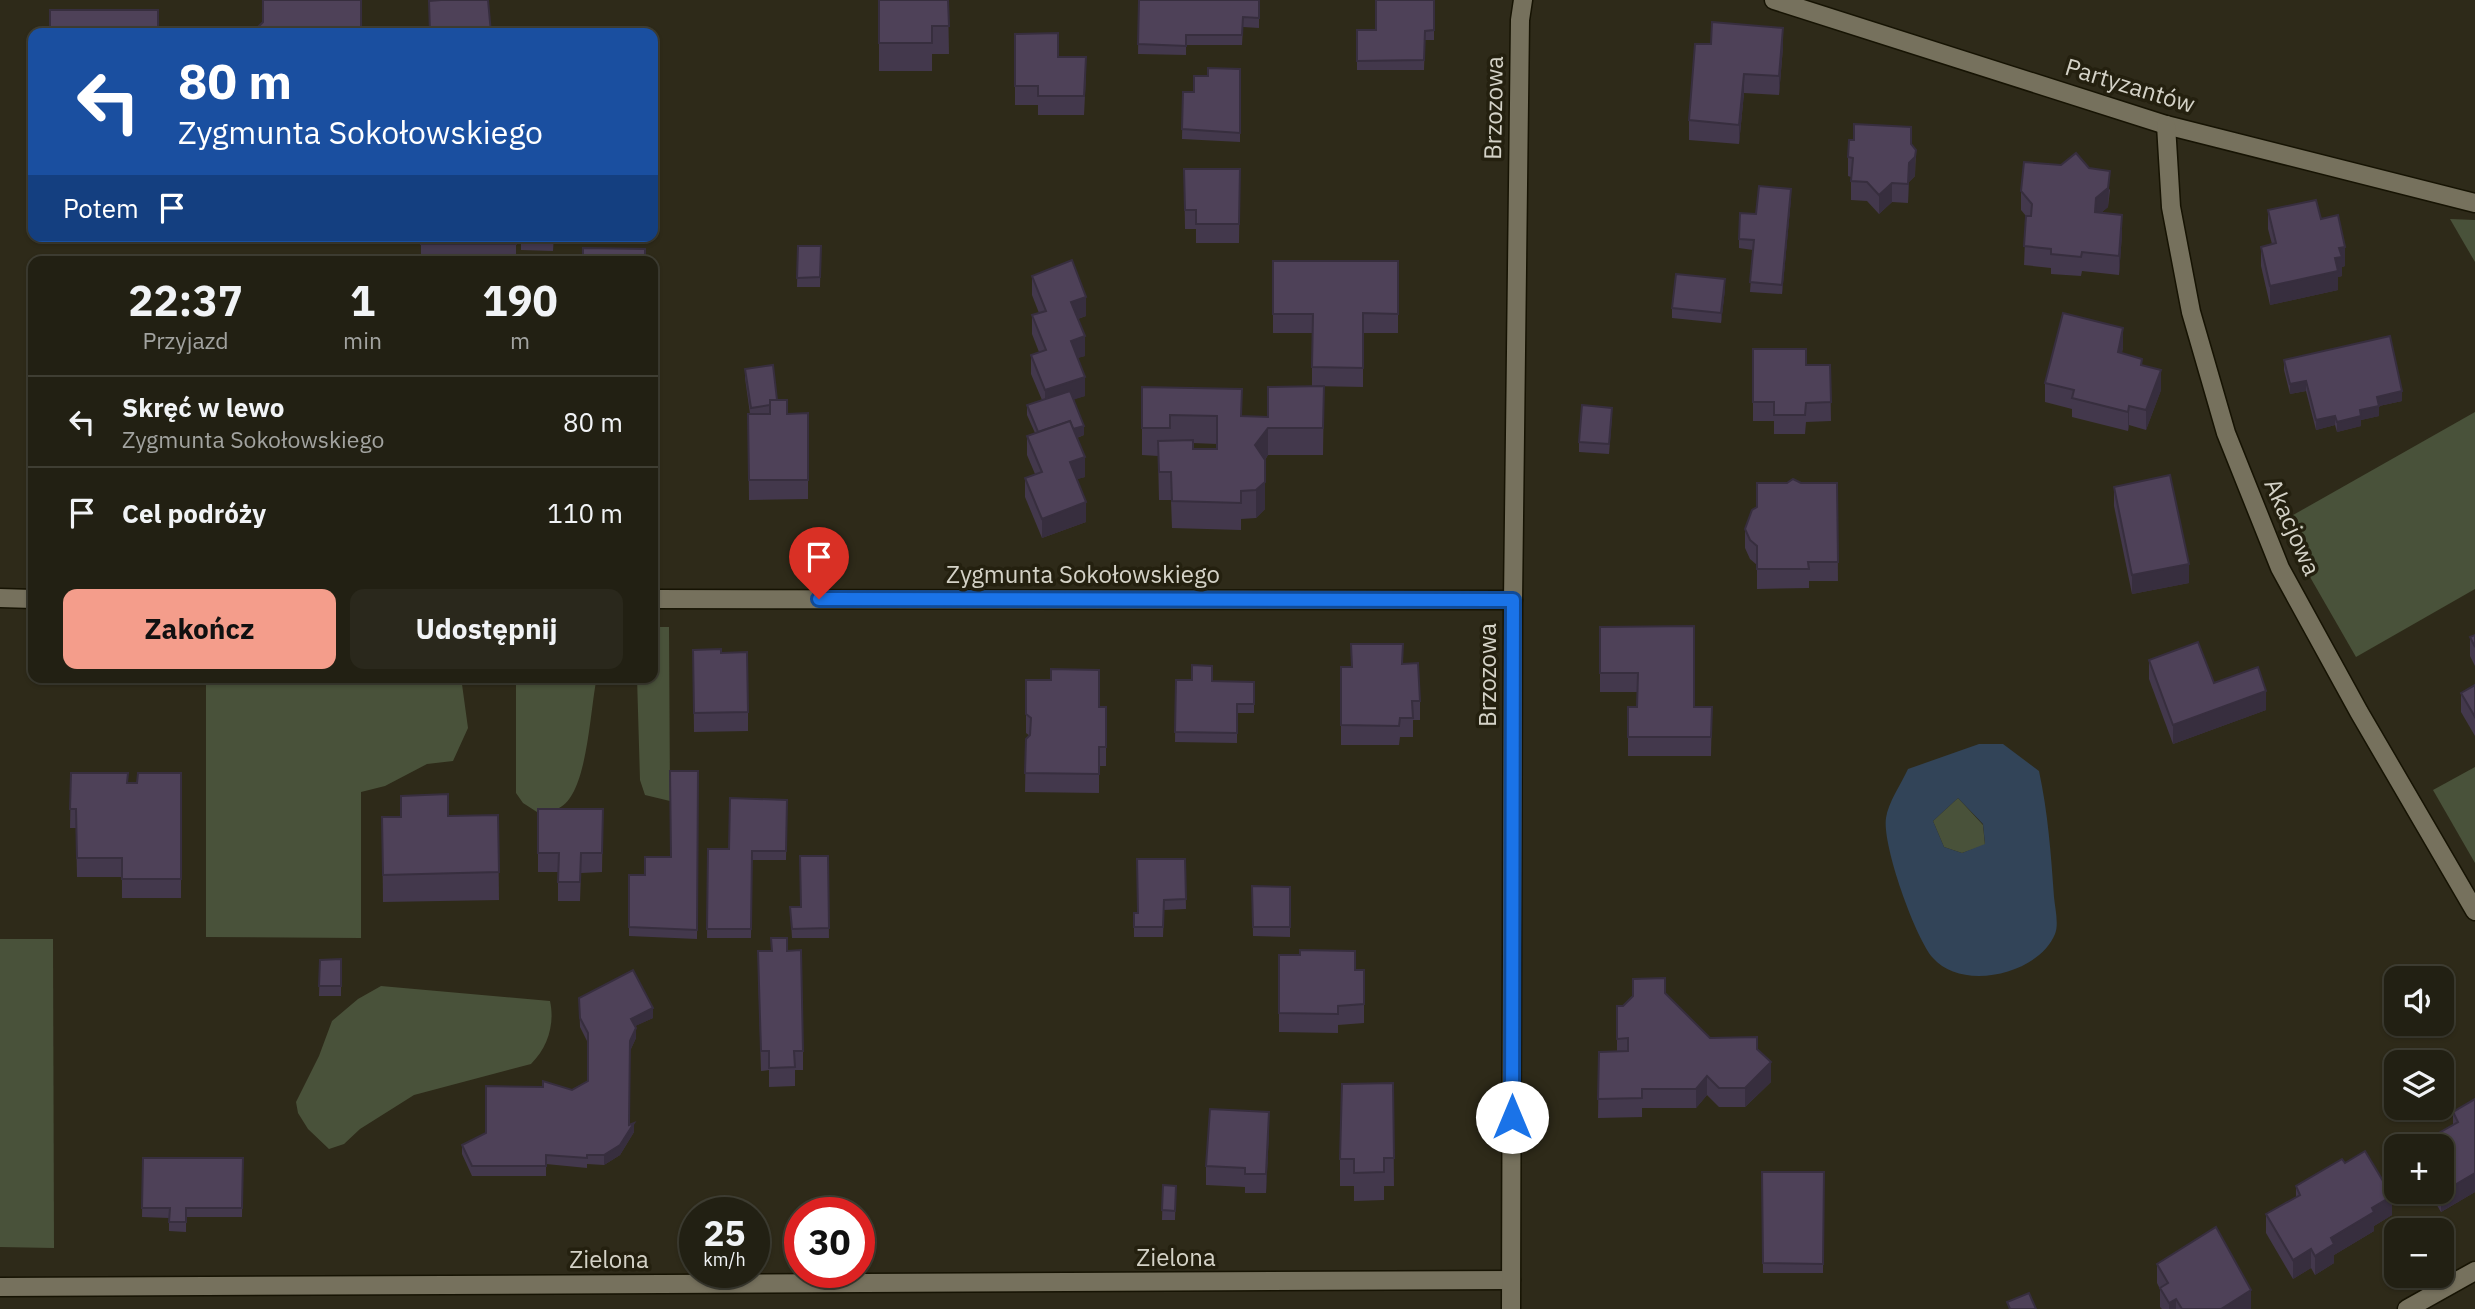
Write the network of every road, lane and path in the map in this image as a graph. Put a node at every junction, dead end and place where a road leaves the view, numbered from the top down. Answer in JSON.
{"nodes":[{"id":1,"x":1523,"y":0,"type":"edge"},
{"id":2,"x":1774,"y":0,"type":"edge"},
{"id":3,"x":2166,"y":125,"type":"junction"},
{"id":4,"x":2475,"y":203,"type":"edge"},
{"id":5,"x":0,"y":598,"type":"edge"},
{"id":6,"x":28,"y":598,"type":"edge"},
{"id":7,"x":658,"y":599,"type":"edge"},
{"id":8,"x":1513,"y":600,"type":"junction"},
{"id":9,"x":2475,"y":911,"type":"edge"},
{"id":10,"x":2475,"y":1271,"type":"edge"},
{"id":11,"x":1511,"y":1280,"type":"junction"},
{"id":12,"x":0,"y":1287,"type":"edge"},
{"id":13,"x":1511,"y":1309,"type":"edge"},
{"id":14,"x":2407,"y":1309,"type":"edge"}],
"edges":[{"from":1,"to":8,"type":"street","name":"Brzozowa"},
{"from":2,"to":3,"type":"street","name":"Partyzantów"},
{"from":3,"to":4,"type":"street","name":"Partyzantów"},
{"from":3,"to":9,"type":"street","name":"Akacjowa"},
{"from":5,"to":6,"type":"street"},
{"from":7,"to":8,"type":"street","name":"Zygmunta Sokołowskiego"},
{"from":8,"to":11,"type":"street","name":"Brzozowa"},
{"from":10,"to":14,"type":"street"},
{"from":11,"to":12,"type":"street","name":"Zielona"},
{"from":11,"to":13,"type":"street","name":"Brzozowa"}]}
